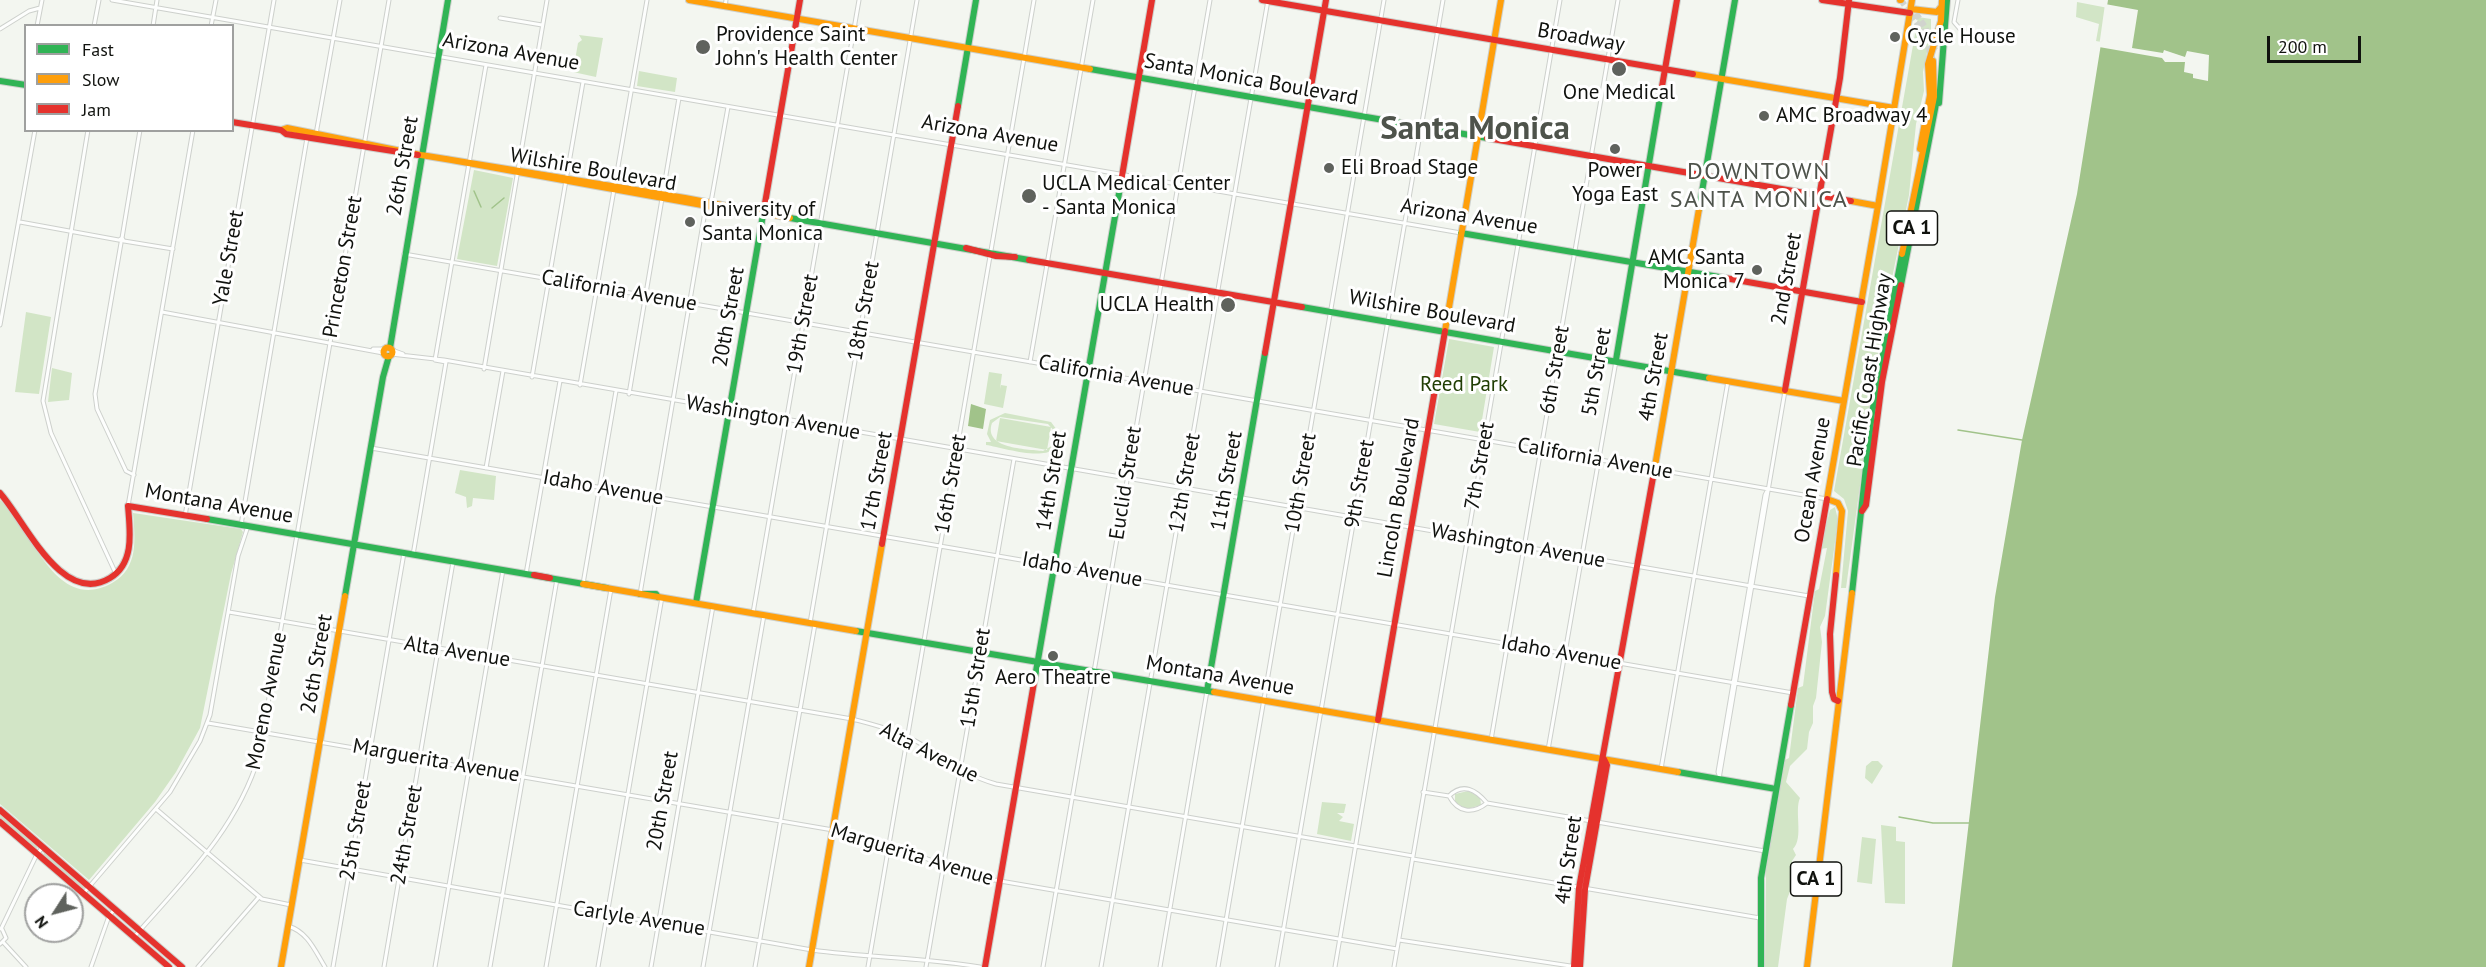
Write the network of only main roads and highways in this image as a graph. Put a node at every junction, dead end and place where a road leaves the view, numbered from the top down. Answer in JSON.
{"nodes":[{"id":1,"x":448,"y":0,"type":"edge"},
{"id":2,"x":689,"y":0,"type":"edge"},
{"id":3,"x":800,"y":0,"type":"edge"},
{"id":4,"x":976,"y":0,"type":"edge"},
{"id":5,"x":1152,"y":0,"type":"edge"},
{"id":6,"x":1266,"y":0,"type":"edge"},
{"id":7,"x":1326,"y":0,"type":"edge"},
{"id":8,"x":1501,"y":0,"type":"edge"},
{"id":9,"x":1677,"y":0,"type":"edge"},
{"id":10,"x":1735,"y":0,"type":"edge"},
{"id":11,"x":1822,"y":0,"type":"edge"},
{"id":12,"x":1912,"y":0,"type":"edge"},
{"id":13,"x":1944,"y":0,"type":"edge"},
{"id":14,"x":1850,"y":2,"type":"edge"},
{"id":15,"x":725,"y":3,"type":"edge"},
{"id":16,"x":1324,"y":11,"type":"junction"},
{"id":17,"x":1910,"y":11,"type":"junction"},
{"id":18,"x":797,"y":19,"type":"junction"},
{"id":19,"x":1494,"y":40,"type":"junction"},
{"id":20,"x":967,"y":48,"type":"junction"},
{"id":21,"x":1665,"y":69,"type":"junction"},
{"id":22,"x":1138,"y":77,"type":"junction"},
{"id":23,"x":1722,"y":79,"type":"junction"},
{"id":24,"x":0,"y":81,"type":"edge"},
{"id":25,"x":24,"y":85,"type":"edge"},
{"id":26,"x":1835,"y":98,"type":"junction"},
{"id":27,"x":1308,"y":107,"type":"junction"},
{"id":28,"x":1894,"y":108,"type":"junction"},
{"id":29,"x":234,"y":122,"type":"edge"},
{"id":30,"x":1478,"y":136,"type":"junction"},
{"id":31,"x":1930,"y":138,"type":"junction"},
{"id":32,"x":421,"y":155,"type":"junction"},
{"id":33,"x":1648,"y":165,"type":"junction"},
{"id":34,"x":1918,"y":166,"type":"junction"},
{"id":35,"x":1705,"y":175,"type":"junction"},
{"id":36,"x":1818,"y":195,"type":"junction"},
{"id":37,"x":1878,"y":206,"type":"junction"},
{"id":38,"x":764,"y":213,"type":"junction"},
{"id":39,"x":1461,"y":233,"type":"junction"},
{"id":40,"x":934,"y":243,"type":"junction"},
{"id":41,"x":1632,"y":262,"type":"junction"},
{"id":42,"x":1104,"y":272,"type":"junction"},
{"id":43,"x":1688,"y":272,"type":"junction"},
{"id":44,"x":1802,"y":291,"type":"junction"},
{"id":45,"x":1275,"y":301,"type":"junction"},
{"id":46,"x":1862,"y":302,"type":"junction"},
{"id":47,"x":1445,"y":331,"type":"junction"},
{"id":48,"x":1616,"y":360,"type":"junction"},
{"id":49,"x":1672,"y":370,"type":"junction"},
{"id":50,"x":1785,"y":390,"type":"junction"},
{"id":51,"x":1844,"y":401,"type":"junction"},
{"id":52,"x":1873,"y":426,"type":"junction"},
{"id":53,"x":0,"y":493,"type":"edge"},
{"id":54,"x":1827,"y":499,"type":"junction"},
{"id":55,"x":354,"y":544,"type":"junction"},
{"id":56,"x":696,"y":603,"type":"junction"},
{"id":57,"x":867,"y":633,"type":"junction"},
{"id":58,"x":1038,"y":662,"type":"junction"},
{"id":59,"x":1207,"y":691,"type":"junction"},
{"id":60,"x":1838,"y":702,"type":"junction"},
{"id":61,"x":1378,"y":720,"type":"junction"},
{"id":62,"x":1604,"y":759,"type":"junction"},
{"id":63,"x":1776,"y":789,"type":"junction"},
{"id":64,"x":0,"y":810,"type":"edge"},
{"id":65,"x":0,"y":822,"type":"edge"},
{"id":66,"x":169,"y":967,"type":"edge"},
{"id":67,"x":182,"y":967,"type":"edge"},
{"id":68,"x":281,"y":967,"type":"edge"},
{"id":69,"x":809,"y":967,"type":"edge"},
{"id":70,"x":985,"y":967,"type":"edge"},
{"id":71,"x":1576,"y":967,"type":"edge"},
{"id":72,"x":1761,"y":967,"type":"edge"},
{"id":73,"x":1807,"y":967,"type":"edge"}],
"edges":[{"from":1,"to":32,"type":"main road","name":"26th Street"},
{"from":2,"to":15,"type":"main road","name":"Santa Monica Boulevard"},
{"from":3,"to":18,"type":"main road","name":"20th Street"},
{"from":4,"to":20,"type":"main road","name":"17th Street"},
{"from":5,"to":22,"type":"main road","name":"14th Street"},
{"from":6,"to":16,"type":"main road","name":"Broadway"},
{"from":7,"to":16,"type":"main road","name":"11th Street"},
{"from":8,"to":19,"type":"main road","name":"Lincoln Boulevard"},
{"from":9,"to":21,"type":"main road","name":"5th Street"},
{"from":10,"to":23,"type":"main road","name":"4th Street"},
{"from":11,"to":14,"type":"main road"},
{"from":12,"to":17,"type":"main road","name":"Ocean Avenue"},
{"from":13,"to":17,"type":"main road"},
{"from":13,"to":31,"type":"main road"},
{"from":13,"to":34,"type":"main road"},
{"from":14,"to":17,"type":"main road"},
{"from":14,"to":26,"type":"main road","name":"2nd Street"},
{"from":15,"to":18,"type":"main road","name":"Santa Monica Boulevard"},
{"from":16,"to":19,"type":"main road","name":"Broadway"},
{"from":16,"to":27,"type":"main road","name":"11th Street"},
{"from":17,"to":28,"type":"main road","name":"Ocean Avenue"},
{"from":18,"to":20,"type":"main road","name":"Santa Monica Boulevard"},
{"from":18,"to":38,"type":"main road","name":"20th Street"},
{"from":19,"to":21,"type":"main road","name":"Broadway"},
{"from":19,"to":30,"type":"main road","name":"Lincoln Boulevard"},
{"from":20,"to":22,"type":"main road","name":"Santa Monica Boulevard"},
{"from":20,"to":40,"type":"main road","name":"17th Street"},
{"from":21,"to":23,"type":"main road","name":"Broadway"},
{"from":21,"to":33,"type":"main road","name":"5th Street"},
{"from":22,"to":27,"type":"main road","name":"Santa Monica Boulevard"},
{"from":22,"to":42,"type":"main road","name":"14th Street"},
{"from":23,"to":26,"type":"main road","name":"Broadway"},
{"from":23,"to":35,"type":"main road","name":"4th Street"},
{"from":24,"to":25,"type":"main road"},
{"from":26,"to":28,"type":"main road","name":"Broadway"},
{"from":26,"to":36,"type":"main road","name":"2nd Street"},
{"from":27,"to":30,"type":"main road","name":"Santa Monica Boulevard"},
{"from":27,"to":45,"type":"main road","name":"11th Street"},
{"from":28,"to":37,"type":"main road","name":"Ocean Avenue"},
{"from":29,"to":32,"type":"main road","name":"Wilshire Boulevard"},
{"from":30,"to":33,"type":"main road","name":"Santa Monica Boulevard"},
{"from":30,"to":39,"type":"main road","name":"Lincoln Boulevard"},
{"from":31,"to":34,"type":"main road","name":"Pacific Coast Highway","number":"CA 1"},
{"from":31,"to":52,"type":"main road","name":"Pacific Coast Highway","number":"CA 1"},
{"from":32,"to":38,"type":"main road","name":"Wilshire Boulevard"},
{"from":32,"to":55,"type":"main road","name":"26th Street"},
{"from":33,"to":35,"type":"main road","name":"Santa Monica Boulevard"},
{"from":33,"to":41,"type":"main road","name":"5th Street"},
{"from":34,"to":52,"type":"main road","name":"Pacific Coast Highway","number":"CA 1"},
{"from":35,"to":36,"type":"main road","name":"Santa Monica Boulevard"},
{"from":35,"to":43,"type":"main road","name":"4th Street"},
{"from":36,"to":37,"type":"main road","name":"Santa Monica Boulevard"},
{"from":36,"to":44,"type":"main road","name":"2nd Street"},
{"from":37,"to":46,"type":"main road","name":"Ocean Avenue"},
{"from":38,"to":40,"type":"main road","name":"Wilshire Boulevard"},
{"from":38,"to":56,"type":"main road","name":"20th Street"},
{"from":39,"to":41,"type":"main road","name":"Arizona Avenue"},
{"from":39,"to":47,"type":"main road","name":"Lincoln Boulevard"},
{"from":40,"to":42,"type":"main road","name":"Wilshire Boulevard"},
{"from":40,"to":57,"type":"main road","name":"17th Street"},
{"from":41,"to":43,"type":"main road","name":"Arizona Avenue"},
{"from":41,"to":48,"type":"main road","name":"5th Street"},
{"from":42,"to":45,"type":"main road","name":"Wilshire Boulevard"},
{"from":42,"to":58,"type":"main road","name":"14th Street"},
{"from":43,"to":44,"type":"main road","name":"Arizona Avenue"},
{"from":43,"to":49,"type":"main road","name":"4th Street"},
{"from":44,"to":46,"type":"main road","name":"Arizona Avenue"},
{"from":44,"to":50,"type":"main road","name":"2nd Street"},
{"from":45,"to":47,"type":"main road","name":"Wilshire Boulevard"},
{"from":45,"to":59,"type":"main road","name":"11th Street"},
{"from":46,"to":51,"type":"main road","name":"Ocean Avenue"},
{"from":47,"to":48,"type":"main road","name":"Wilshire Boulevard"},
{"from":47,"to":61,"type":"main road","name":"Lincoln Boulevard"},
{"from":48,"to":49,"type":"main road","name":"Wilshire Boulevard"},
{"from":49,"to":50,"type":"main road","name":"Wilshire Boulevard"},
{"from":49,"to":62,"type":"main road","name":"4th Street"},
{"from":50,"to":51,"type":"main road","name":"Wilshire Boulevard"},
{"from":51,"to":54,"type":"main road","name":"Ocean Avenue"},
{"from":52,"to":60,"type":"main road","name":"Pacific Coast Highway","number":"CA 1"},
{"from":53,"to":55,"type":"main road","name":"Montana Avenue"},
{"from":54,"to":60,"type":"main road"},
{"from":54,"to":63,"type":"main road","name":"Ocean Avenue"},
{"from":55,"to":56,"type":"main road","name":"Montana Avenue"},
{"from":55,"to":68,"type":"main road","name":"26th Street"},
{"from":56,"to":57,"type":"main road","name":"Montana Avenue"},
{"from":57,"to":58,"type":"main road","name":"Montana Avenue"},
{"from":57,"to":69,"type":"main road","name":"17th Street"},
{"from":58,"to":59,"type":"main road","name":"Montana Avenue"},
{"from":58,"to":70,"type":"main road","name":"14th Street"},
{"from":59,"to":61,"type":"main road","name":"Montana Avenue"},
{"from":60,"to":73,"type":"main road","number":"CA 1"},
{"from":61,"to":62,"type":"main road","name":"Montana Avenue"},
{"from":62,"to":63,"type":"main road","name":"Montana Avenue"},
{"from":62,"to":71,"type":"main road","name":"4th Street"},
{"from":63,"to":72,"type":"main road","name":"Ocean Avenue"},
{"from":64,"to":67,"type":"main road"},
{"from":65,"to":66,"type":"main road"}]}
